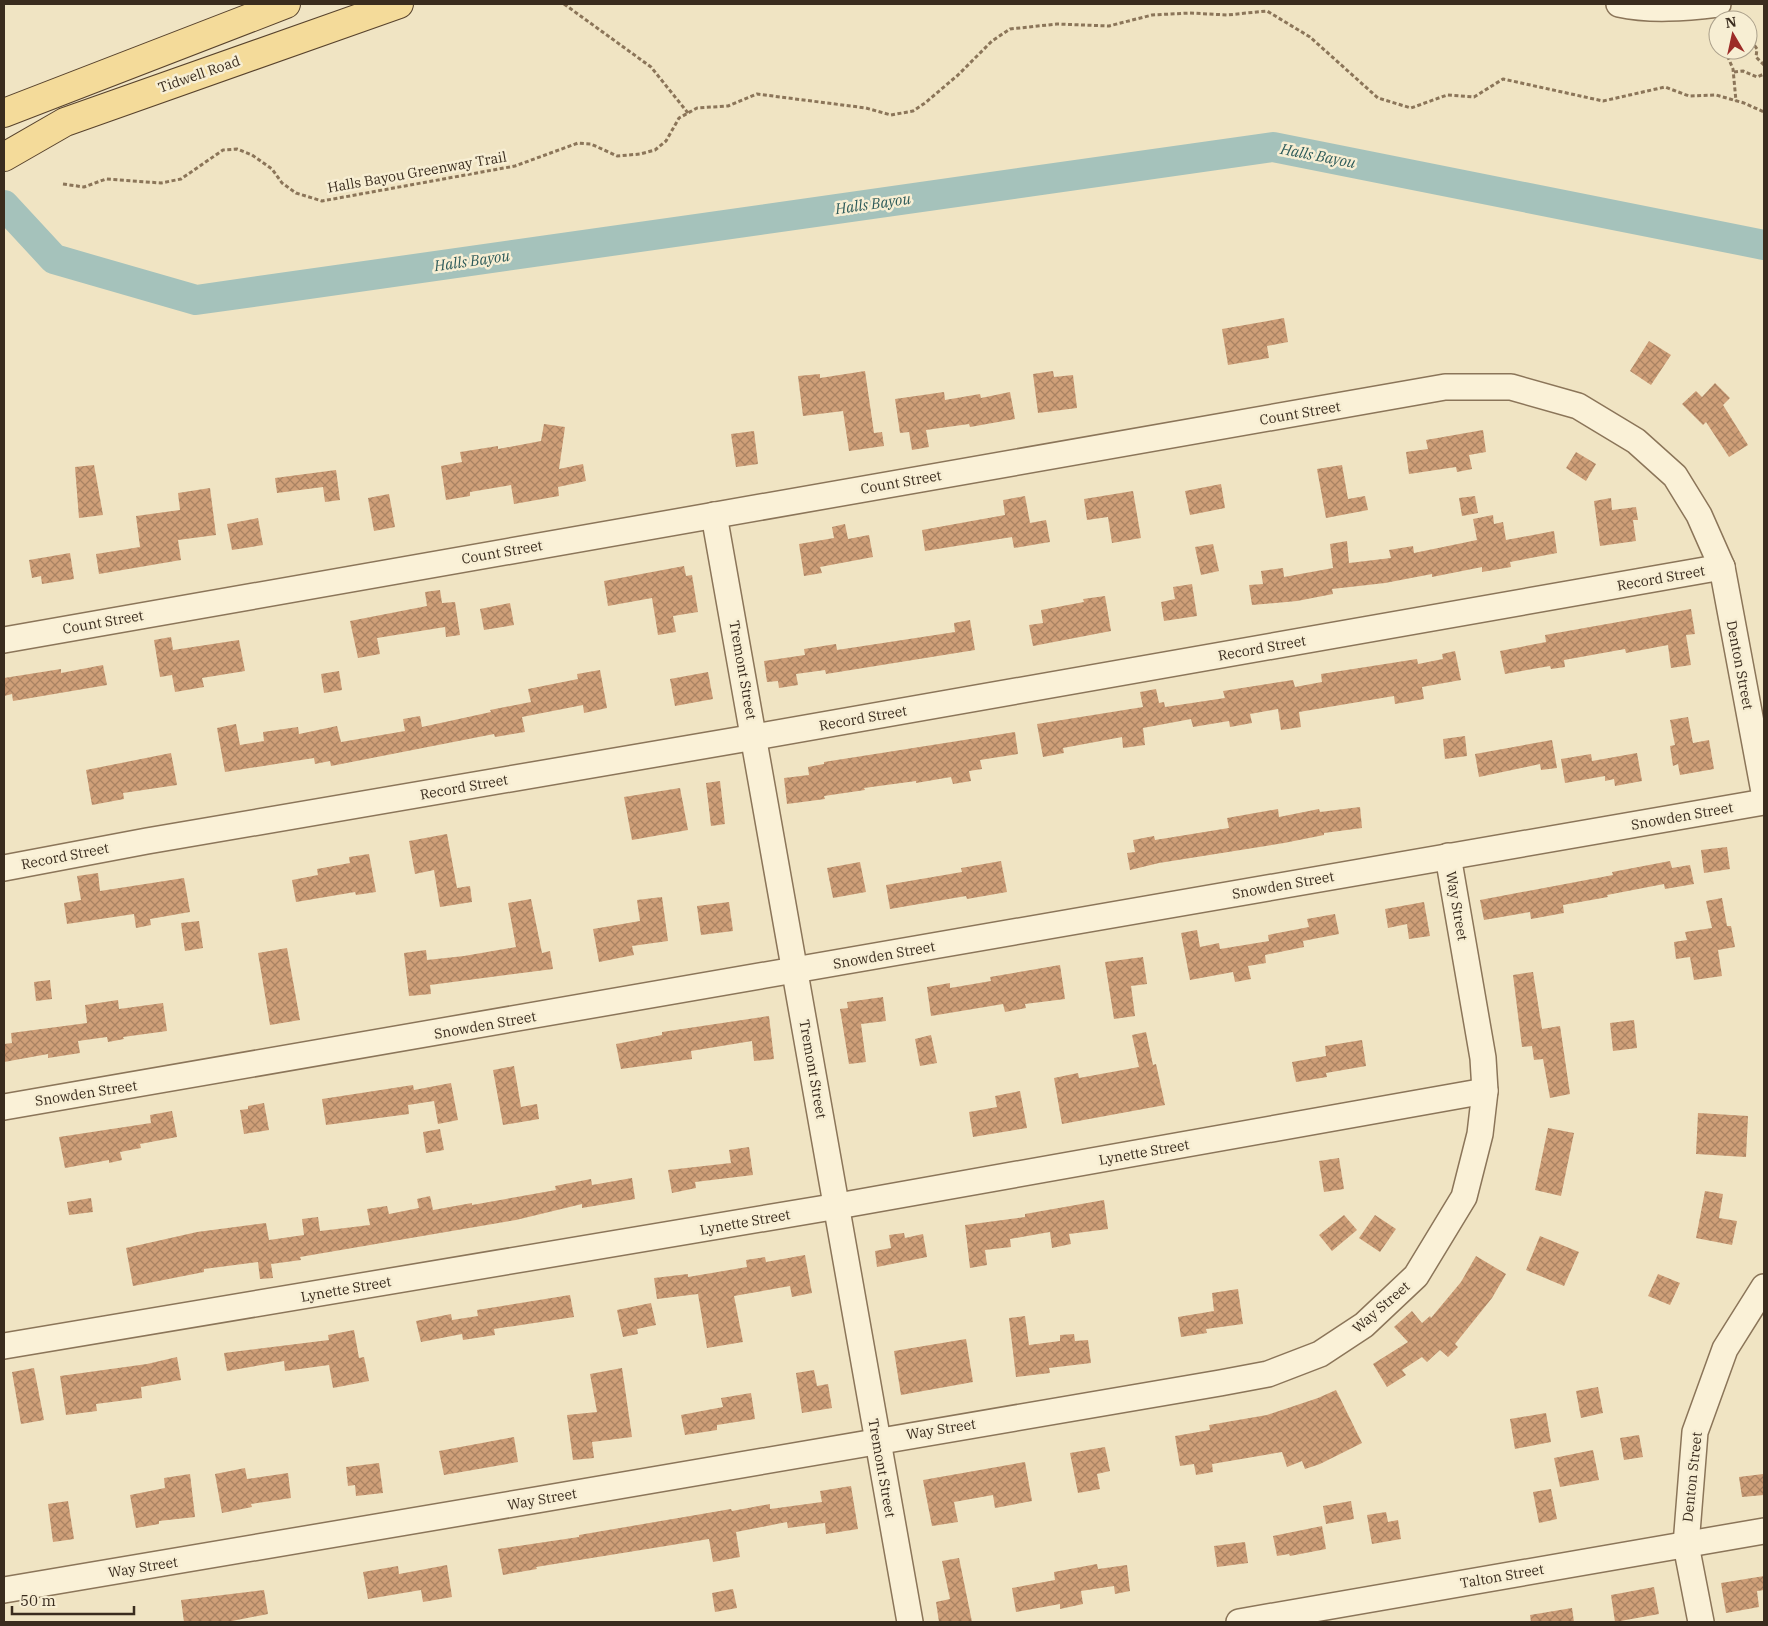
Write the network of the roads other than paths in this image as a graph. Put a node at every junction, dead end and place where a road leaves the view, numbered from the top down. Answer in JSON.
{"nodes":[{"id":1,"x":286,"y":4,"type":"edge"},
{"id":2,"x":399,"y":4,"type":"edge"},
{"id":3,"x":1619,"y":4,"type":"edge"},
{"id":4,"x":1718,"y":4,"type":"edge"},
{"id":5,"x":15,"y":108,"type":"edge"},
{"id":6,"x":4,"y":157,"type":"edge"},
{"id":7,"x":714,"y":515,"type":"junction"},
{"id":8,"x":1722,"y":567,"type":"junction"},
{"id":9,"x":4,"y":640,"type":"edge"},
{"id":10,"x":755,"y":737,"type":"junction"},
{"id":11,"x":1764,"y":792,"type":"edge"},
{"id":12,"x":1764,"y":802,"type":"edge"},
{"id":13,"x":1448,"y":856,"type":"junction"},
{"id":14,"x":4,"y":868,"type":"edge"},
{"id":15,"x":796,"y":971,"type":"junction"},
{"id":16,"x":1485,"y":1091,"type":"junction"},
{"id":17,"x":4,"y":1107,"type":"edge"},
{"id":18,"x":838,"y":1206,"type":"junction"},
{"id":19,"x":1764,"y":1287,"type":"edge"},
{"id":20,"x":4,"y":1346,"type":"edge"},
{"id":21,"x":876,"y":1440,"type":"junction"},
{"id":22,"x":1764,"y":1531,"type":"edge"},
{"id":23,"x":1686,"y":1545,"type":"junction"},
{"id":24,"x":4,"y":1590,"type":"edge"},
{"id":25,"x":910,"y":1622,"type":"edge"},
{"id":26,"x":1239,"y":1622,"type":"edge"},
{"id":27,"x":1701,"y":1622,"type":"edge"}],
"edges":[{"from":1,"to":5,"type":"main road"},
{"from":2,"to":6,"type":"main road","name":"Tidwell Road"},
{"from":3,"to":4,"type":"street"},
{"from":7,"to":8,"type":"street","name":"Count Street"},
{"from":7,"to":9,"type":"street","name":"Count Street"},
{"from":7,"to":10,"type":"street","name":"Tremont Street"},
{"from":8,"to":10,"type":"street","name":"Record Street"},
{"from":8,"to":11,"type":"street","name":"Denton Street"},
{"from":10,"to":14,"type":"street","name":"Record Street"},
{"from":10,"to":15,"type":"street","name":"Tremont Street"},
{"from":12,"to":13,"type":"street","name":"Snowden Street"},
{"from":13,"to":15,"type":"street","name":"Snowden Street"},
{"from":13,"to":16,"type":"street","name":"Way Street"},
{"from":15,"to":17,"type":"street","name":"Snowden Street"},
{"from":15,"to":18,"type":"street","name":"Tremont Street"},
{"from":16,"to":18,"type":"street","name":"Lynette Street"},
{"from":16,"to":21,"type":"street","name":"Way Street"},
{"from":18,"to":20,"type":"street","name":"Lynette Street"},
{"from":18,"to":21,"type":"street","name":"Tremont Street"},
{"from":19,"to":23,"type":"street","name":"Denton Street"},
{"from":21,"to":24,"type":"street","name":"Way Street"},
{"from":21,"to":25,"type":"street","name":"Tremont Street"},
{"from":22,"to":23,"type":"street","name":"Talton Street"},
{"from":23,"to":26,"type":"street","name":"Talton Street"},
{"from":23,"to":27,"type":"street","name":"Denton Street"}]}
